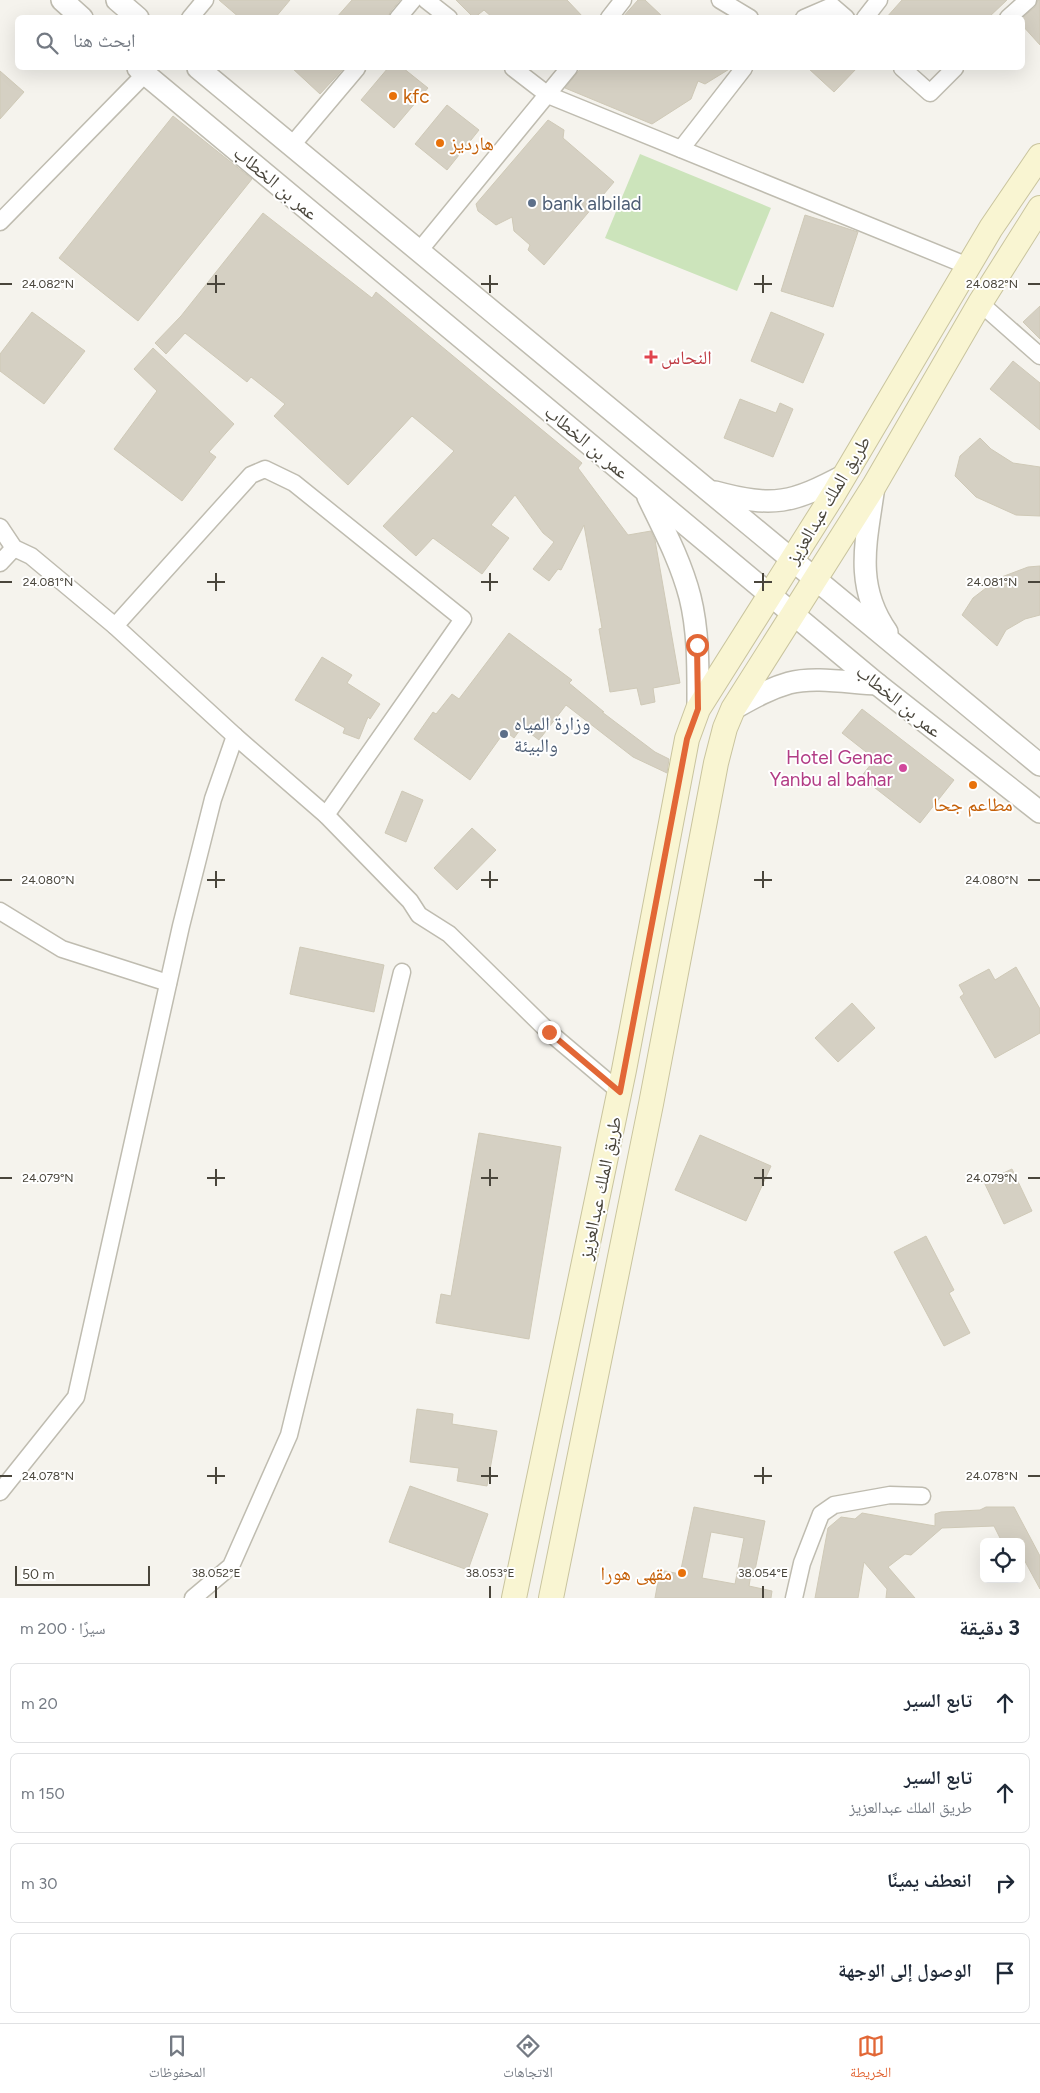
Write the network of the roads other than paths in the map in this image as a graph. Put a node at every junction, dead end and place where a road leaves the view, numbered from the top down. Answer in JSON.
{"nodes":[{"id":1,"x":62,"y":0,"type":"edge"},
{"id":2,"x":116,"y":0,"type":"edge"},
{"id":3,"x":205,"y":0,"type":"edge"},
{"id":4,"x":413,"y":0,"type":"edge"},
{"id":5,"x":426,"y":0,"type":"edge"},
{"id":6,"x":623,"y":0,"type":"edge"},
{"id":7,"x":720,"y":0,"type":"edge"},
{"id":8,"x":879,"y":0,"type":"edge"},
{"id":9,"x":1028,"y":0,"type":"edge"},
{"id":10,"x":79,"y":15,"type":"edge"},
{"id":11,"x":134,"y":15,"type":"edge"},
{"id":12,"x":192,"y":15,"type":"edge"},
{"id":13,"x":400,"y":15,"type":"edge"},
{"id":14,"x":445,"y":15,"type":"edge"},
{"id":15,"x":611,"y":15,"type":"edge"},
{"id":16,"x":745,"y":15,"type":"edge"},
{"id":17,"x":811,"y":15,"type":"edge"},
{"id":18,"x":842,"y":15,"type":"edge"},
{"id":19,"x":867,"y":15,"type":"edge"},
{"id":20,"x":1011,"y":15,"type":"edge"},
{"id":21,"x":200,"y":70,"type":"edge"},
{"id":22,"x":354,"y":70,"type":"edge"},
{"id":23,"x":516,"y":70,"type":"edge"},
{"id":24,"x":567,"y":70,"type":"edge"},
{"id":25,"x":742,"y":70,"type":"edge"},
{"id":26,"x":904,"y":70,"type":"edge"},
{"id":27,"x":953,"y":70,"type":"edge"},
{"id":28,"x":141,"y":71,"type":"edge"},
{"id":29,"x":548,"y":95,"type":"junction"},
{"id":30,"x":292,"y":145,"type":"junction"},
{"id":31,"x":681,"y":149,"type":"junction"},
{"id":32,"x":1040,"y":156,"type":"edge"},
{"id":33,"x":1040,"y":208,"type":"edge"},
{"id":34,"x":0,"y":222,"type":"edge"},
{"id":35,"x":419,"y":251,"type":"junction"},
{"id":36,"x":968,"y":266,"type":"junction"},
{"id":37,"x":980,"y":303,"type":"junction"},
{"id":38,"x":1040,"y":356,"type":"edge"},
{"id":39,"x":845,"y":474,"type":"junction"},
{"id":40,"x":874,"y":486,"type":"junction"},
{"id":41,"x":644,"y":490,"type":"junction"},
{"id":42,"x":708,"y":490,"type":"junction"},
{"id":43,"x":0,"y":527,"type":"edge"},
{"id":44,"x":14,"y":548,"type":"junction"},
{"id":45,"x":792,"y":560,"type":"junction"},
{"id":46,"x":0,"y":563,"type":"edge"},
{"id":47,"x":816,"y":579,"type":"junction"},
{"id":48,"x":770,"y":595,"type":"junction"},
{"id":49,"x":793,"y":614,"type":"junction"},
{"id":50,"x":115,"y":626,"type":"junction"},
{"id":51,"x":897,"y":646,"type":"junction"},
{"id":52,"x":877,"y":684,"type":"junction"},
{"id":53,"x":698,"y":709,"type":"junction"},
{"id":54,"x":733,"y":709,"type":"junction"},
{"id":55,"x":235,"y":736,"type":"junction"},
{"id":56,"x":1040,"y":765,"type":"edge"},
{"id":57,"x":1040,"y":812,"type":"edge"},
{"id":58,"x":326,"y":815,"type":"junction"},
{"id":59,"x":0,"y":911,"type":"edge"},
{"id":60,"x":402,"y":972,"type":"dead end"},
{"id":61,"x":168,"y":982,"type":"junction"},
{"id":62,"x":620,"y":1092,"type":"junction"},
{"id":63,"x":0,"y":1492,"type":"edge"},
{"id":64,"x":922,"y":1496,"type":"dead end"},
{"id":65,"x":193,"y":1598,"type":"edge"},
{"id":66,"x":514,"y":1598,"type":"edge"},
{"id":67,"x":552,"y":1598,"type":"edge"},
{"id":68,"x":794,"y":1598,"type":"edge"}],
"edges":[{"from":1,"to":10,"type":"street"},
{"from":2,"to":11,"type":"street"},
{"from":3,"to":12,"type":"street"},
{"from":4,"to":13,"type":"street"},
{"from":5,"to":14,"type":"street"},
{"from":6,"to":15,"type":"street"},
{"from":7,"to":16,"type":"street"},
{"from":8,"to":19,"type":"street"},
{"from":9,"to":20,"type":"street"},
{"from":17,"to":18,"type":"street"},
{"from":21,"to":30,"type":"street","name":"عمر بن الخطاب"},
{"from":22,"to":30,"type":"street"},
{"from":23,"to":29,"type":"street"},
{"from":24,"to":29,"type":"street"},
{"from":25,"to":31,"type":"street"},
{"from":26,"to":27,"type":"street"},
{"from":28,"to":34,"type":"street"},
{"from":28,"to":41,"type":"street","name":"عمر بن الخطاب"},
{"from":29,"to":31,"type":"street"},
{"from":29,"to":35,"type":"street"},
{"from":30,"to":35,"type":"street","name":"عمر بن الخطاب"},
{"from":31,"to":36,"type":"street"},
{"from":32,"to":36,"type":"main road","name":"طريق الملك عبدالعزيز"},
{"from":33,"to":37,"type":"main road","name":"طريق الملك عبدالعزيز"},
{"from":35,"to":42,"type":"street","name":"عمر بن الخطاب"},
{"from":36,"to":39,"type":"main road","name":"طريق الملك عبدالعزيز"},
{"from":37,"to":38,"type":"street"},
{"from":37,"to":40,"type":"main road","name":"طريق الملك عبدالعزيز"},
{"from":39,"to":42,"type":"street"},
{"from":39,"to":45,"type":"main road","name":"طريق الملك عبدالعزيز"},
{"from":40,"to":47,"type":"main road","name":"طريق الملك عبدالعزيز"},
{"from":40,"to":51,"type":"street"},
{"from":41,"to":48,"type":"street","name":"عمر بن الخطاب"},
{"from":41,"to":53,"type":"street"},
{"from":42,"to":45,"type":"street","name":"عمر بن الخطاب"},
{"from":43,"to":44,"type":"street"},
{"from":44,"to":46,"type":"street"},
{"from":44,"to":50,"type":"street"},
{"from":45,"to":47,"type":"street","name":"عمر بن الخطاب"},
{"from":45,"to":48,"type":"main road","name":"طريق الملك عبدالعزيز"},
{"from":47,"to":49,"type":"main road","name":"طريق الملك عبدالعزيز"},
{"from":47,"to":51,"type":"street","name":"عمر بن الخطاب"},
{"from":48,"to":49,"type":"street","name":"عمر بن الخطاب"},
{"from":48,"to":53,"type":"main road","name":"طريق الملك عبدالعزيز"},
{"from":49,"to":52,"type":"street","name":"عمر بن الخطاب"},
{"from":49,"to":54,"type":"main road","name":"طريق الملك عبدالعزيز"},
{"from":50,"to":55,"type":"street"},
{"from":50,"to":58,"type":"street"},
{"from":51,"to":56,"type":"street","name":"عمر بن الخطاب"},
{"from":52,"to":54,"type":"street"},
{"from":52,"to":57,"type":"street","name":"عمر بن الخطاب"},
{"from":53,"to":62,"type":"main road","name":"طريق الملك عبدالعزيز"},
{"from":54,"to":67,"type":"main road","name":"طريق الملك عبدالعزيز"},
{"from":55,"to":58,"type":"street"},
{"from":55,"to":61,"type":"street"},
{"from":58,"to":62,"type":"street"},
{"from":59,"to":61,"type":"street"},
{"from":60,"to":65,"type":"street"},
{"from":61,"to":63,"type":"street"},
{"from":62,"to":66,"type":"main road","name":"طريق الملك عبدالعزيز"},
{"from":64,"to":68,"type":"street"}]}
